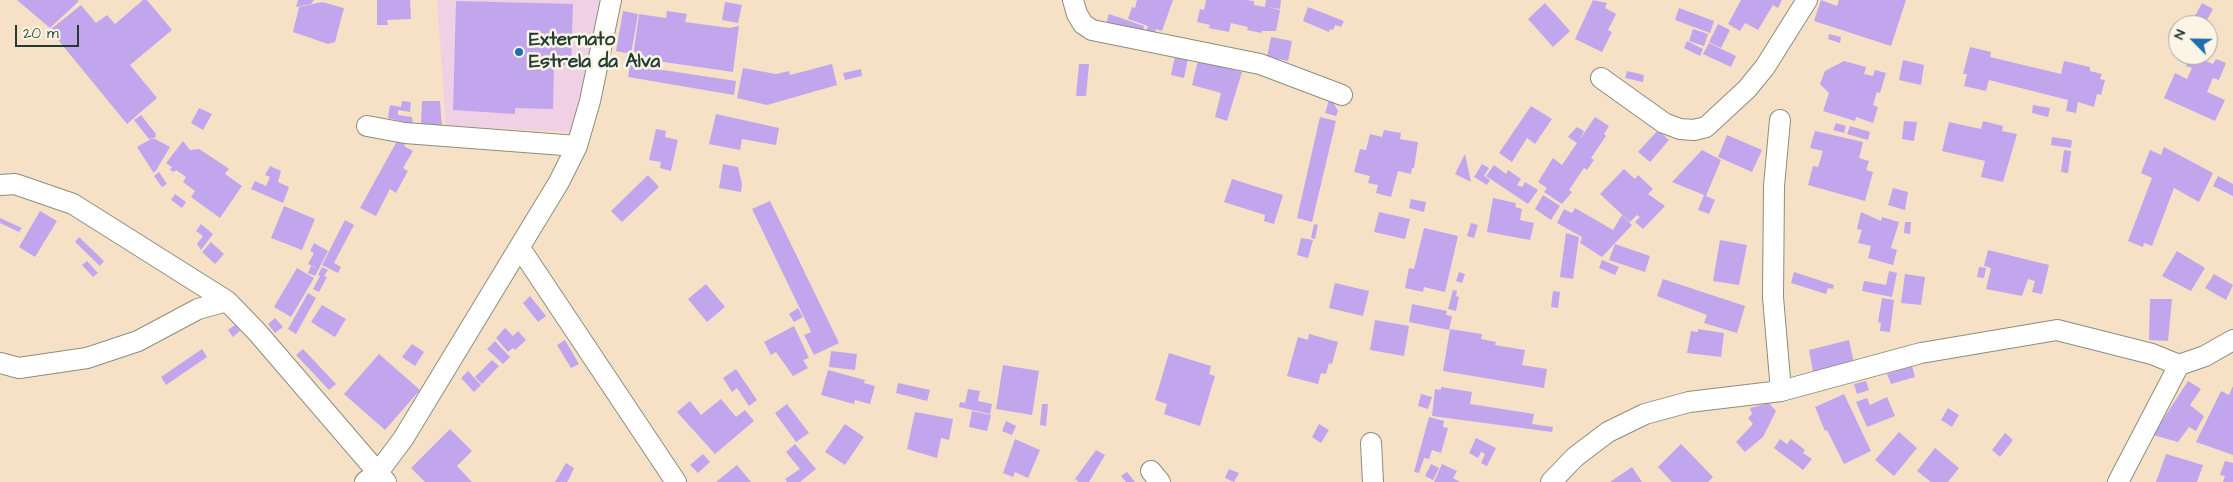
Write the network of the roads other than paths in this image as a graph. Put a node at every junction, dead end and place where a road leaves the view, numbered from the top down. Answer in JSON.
{"nodes":[{"id":1,"x":612,"y":0,"type":"edge"},
{"id":2,"x":1073,"y":0,"type":"edge"},
{"id":3,"x":1807,"y":0,"type":"edge"},
{"id":4,"x":1601,"y":78,"type":"dead end"},
{"id":5,"x":1342,"y":95,"type":"dead end"},
{"id":6,"x":1780,"y":120,"type":"dead end"},
{"id":7,"x":367,"y":126,"type":"dead end"},
{"id":8,"x":577,"y":146,"type":"junction"},
{"id":9,"x":0,"y":184,"type":"edge"},
{"id":10,"x":520,"y":248,"type":"junction"},
{"id":11,"x":227,"y":301,"type":"junction"},
{"id":12,"x":2233,"y":340,"type":"edge"},
{"id":13,"x":0,"y":364,"type":"edge"},
{"id":14,"x":2179,"y":365,"type":"junction"},
{"id":15,"x":1781,"y":391,"type":"junction"},
{"id":16,"x":1371,"y":443,"type":"dead end"},
{"id":17,"x":377,"y":478,"type":"edge"},
{"id":18,"x":676,"y":482,"type":"edge"},
{"id":19,"x":1373,"y":482,"type":"edge"},
{"id":20,"x":1551,"y":482,"type":"edge"},
{"id":21,"x":2118,"y":482,"type":"edge"}],
"edges":[{"from":1,"to":8,"type":"street"},
{"from":2,"to":5,"type":"street"},
{"from":3,"to":4,"type":"street"},
{"from":6,"to":15,"type":"street"},
{"from":7,"to":8,"type":"street"},
{"from":8,"to":10,"type":"street"},
{"from":9,"to":11,"type":"street"},
{"from":10,"to":17,"type":"street"},
{"from":10,"to":18,"type":"street"},
{"from":11,"to":13,"type":"street"},
{"from":11,"to":17,"type":"street"},
{"from":12,"to":14,"type":"street"},
{"from":14,"to":15,"type":"street"},
{"from":14,"to":21,"type":"street"},
{"from":15,"to":20,"type":"street"},
{"from":16,"to":19,"type":"street"}]}
